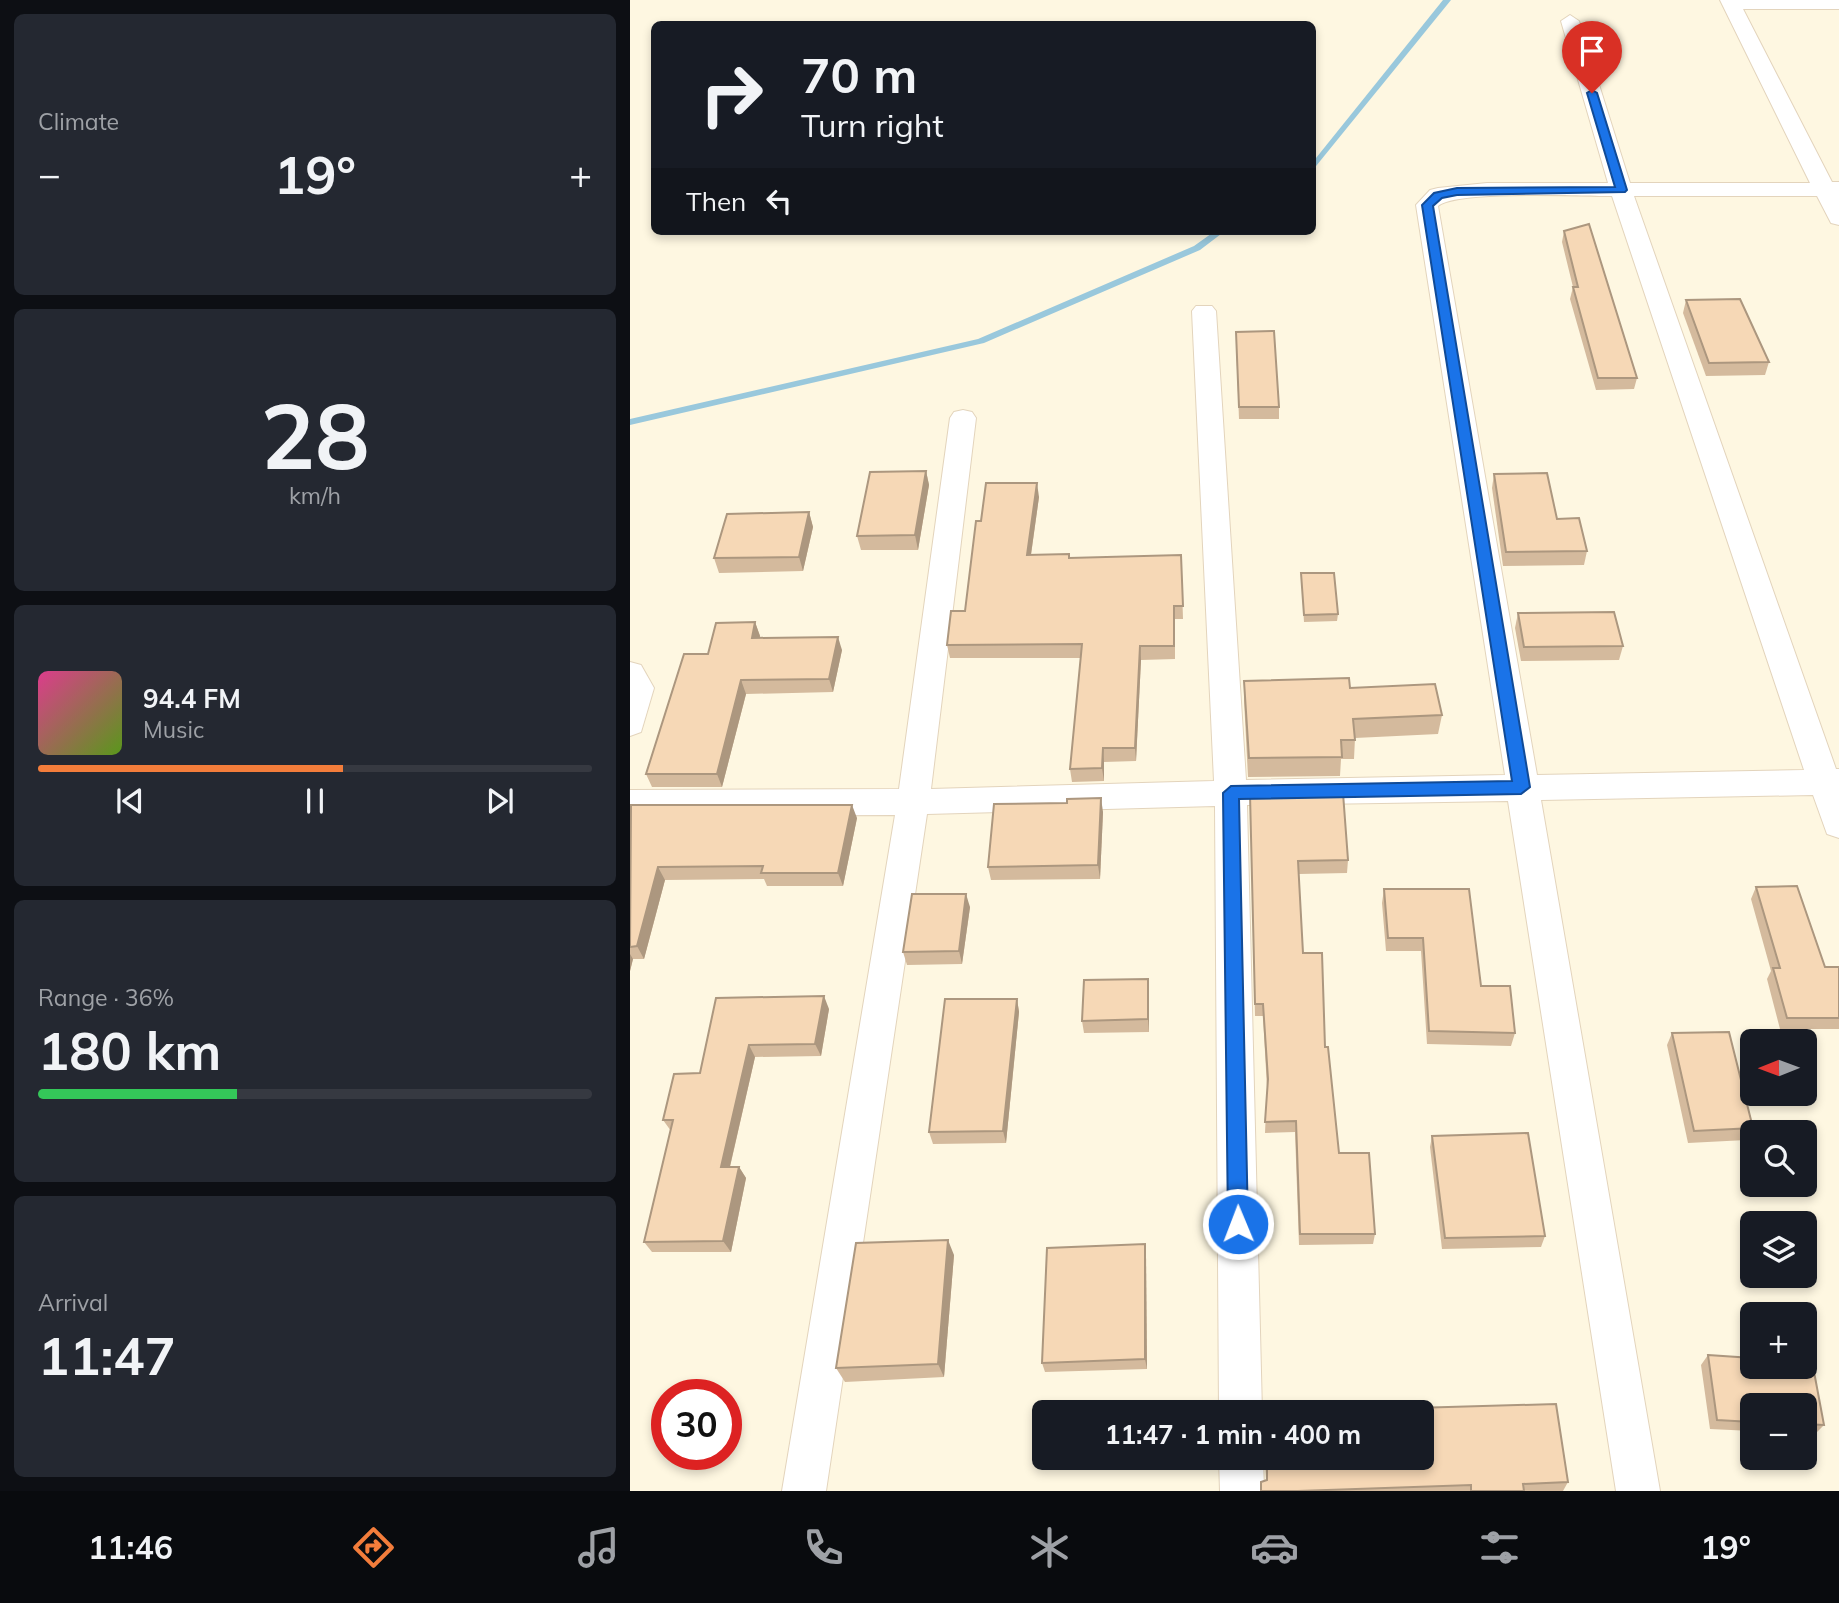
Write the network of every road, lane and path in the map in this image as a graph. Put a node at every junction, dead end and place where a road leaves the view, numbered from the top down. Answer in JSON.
{"nodes":[{"id":1,"x":1730,"y":2,"type":"edge"},
{"id":2,"x":1839,"y":3,"type":"edge"},
{"id":3,"x":1570,"y":21,"type":"dead end"},
{"id":4,"x":1832,"y":189,"type":"edge"},
{"id":5,"x":1621,"y":190,"type":"junction"},
{"id":6,"x":1839,"y":218,"type":"edge"},
{"id":7,"x":1204,"y":311,"type":"dead end"},
{"id":8,"x":963,"y":418,"type":"dead end"},
{"id":9,"x":630,"y":673,"type":"edge"},
{"id":10,"x":630,"y":724,"type":"edge"},
{"id":11,"x":1832,"y":782,"type":"edge"},
{"id":12,"x":1521,"y":787,"type":"junction"},
{"id":13,"x":1231,"y":793,"type":"junction"},
{"id":14,"x":913,"y":802,"type":"junction"},
{"id":15,"x":630,"y":803,"type":"edge"},
{"id":16,"x":1839,"y":825,"type":"edge"},
{"id":17,"x":1241,"y":1400,"type":"edge"},
{"id":18,"x":1241,"y":1470,"type":"edge"},
{"id":19,"x":804,"y":1491,"type":"edge"},
{"id":20,"x":1242,"y":1491,"type":"edge"},
{"id":21,"x":1638,"y":1491,"type":"edge"}],
"edges":[{"from":1,"to":2,"type":"street"},
{"from":1,"to":4,"type":"street"},
{"from":3,"to":5,"type":"street"},
{"from":4,"to":5,"type":"street"},
{"from":4,"to":6,"type":"street"},
{"from":5,"to":11,"type":"street"},
{"from":5,"to":12,"type":"street"},
{"from":7,"to":13,"type":"street"},
{"from":8,"to":14,"type":"street"},
{"from":9,"to":10,"type":"street"},
{"from":11,"to":12,"type":"street"},
{"from":11,"to":16,"type":"street"},
{"from":12,"to":13,"type":"street"},
{"from":12,"to":21,"type":"street"},
{"from":13,"to":14,"type":"street"},
{"from":13,"to":17,"type":"street"},
{"from":14,"to":15,"type":"street"},
{"from":14,"to":19,"type":"street"},
{"from":18,"to":20,"type":"street"}]}
